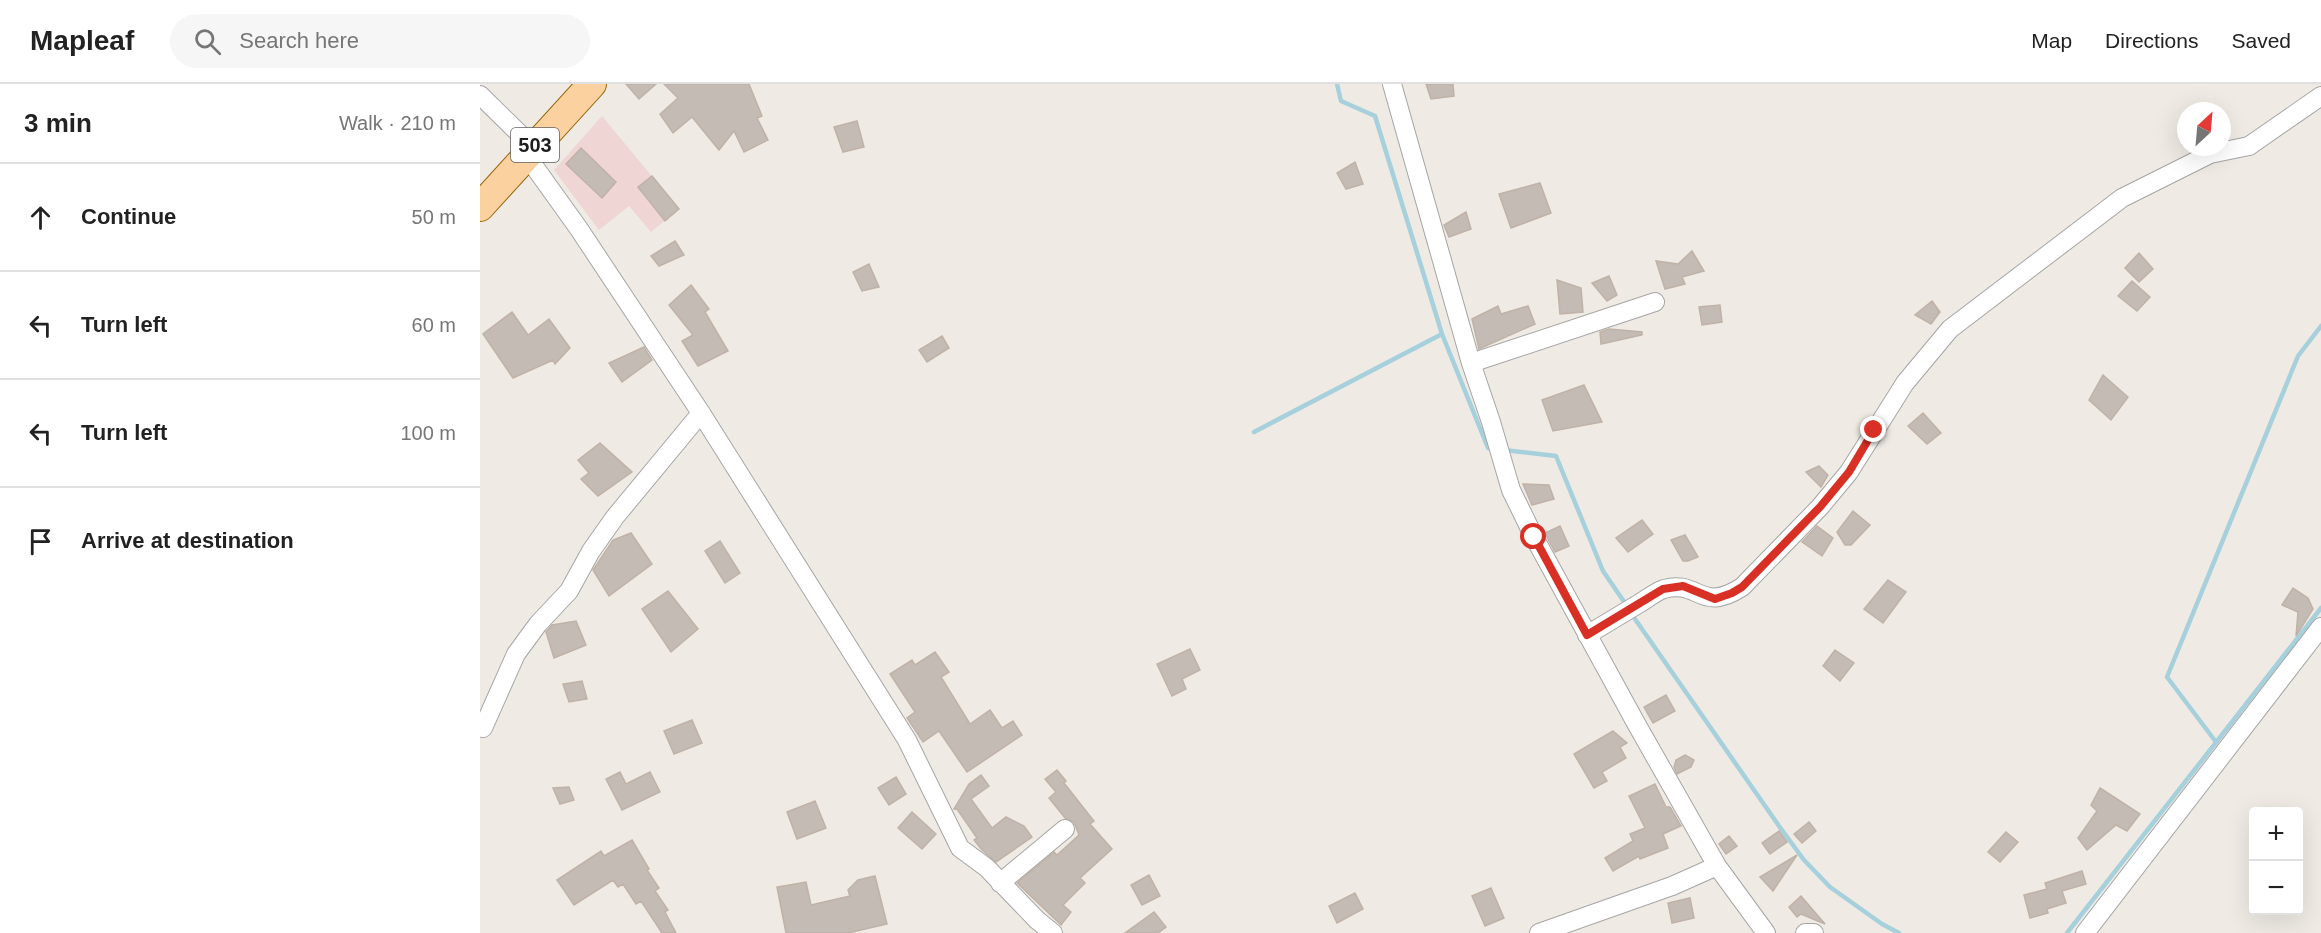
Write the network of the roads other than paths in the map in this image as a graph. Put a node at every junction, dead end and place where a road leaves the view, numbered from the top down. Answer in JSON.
{"nodes":[{"id":1,"x":592,"y":84,"type":"edge"},
{"id":2,"x":1392,"y":84,"type":"edge"},
{"id":3,"x":2317,"y":93,"type":"edge"},
{"id":4,"x":480,"y":95,"type":"edge"},
{"id":5,"x":529,"y":151,"type":"junction"},
{"id":6,"x":480,"y":207,"type":"edge"},
{"id":7,"x":1654,"y":302,"type":"dead end"},
{"id":8,"x":1471,"y":363,"type":"junction"},
{"id":9,"x":701,"y":413,"type":"junction"},
{"id":10,"x":2321,"y":627,"type":"edge"},
{"id":11,"x":1587,"y":635,"type":"junction"},
{"id":12,"x":483,"y":728,"type":"dead end"},
{"id":13,"x":1065,"y":829,"type":"dead end"},
{"id":14,"x":1718,"y":866,"type":"junction"},
{"id":15,"x":1000,"y":883,"type":"junction"},
{"id":16,"x":1053,"y":933,"type":"edge"},
{"id":17,"x":1539,"y":933,"type":"edge"},
{"id":18,"x":1766,"y":933,"type":"edge"},
{"id":19,"x":1805,"y":933,"type":"edge"},
{"id":20,"x":1815,"y":933,"type":"edge"},
{"id":21,"x":2085,"y":933,"type":"edge"}],
"edges":[{"from":1,"to":5,"type":"main road","number":"503"},
{"from":2,"to":8,"type":"street"},
{"from":3,"to":11,"type":"street"},
{"from":4,"to":5,"type":"street"},
{"from":5,"to":6,"type":"main road","number":"503"},
{"from":5,"to":9,"type":"street"},
{"from":7,"to":8,"type":"street"},
{"from":8,"to":11,"type":"street"},
{"from":9,"to":12,"type":"street"},
{"from":9,"to":15,"type":"street"},
{"from":10,"to":21,"type":"street"},
{"from":11,"to":14,"type":"street"},
{"from":13,"to":15,"type":"street"},
{"from":14,"to":17,"type":"street"},
{"from":14,"to":18,"type":"street"},
{"from":15,"to":16,"type":"street"},
{"from":19,"to":20,"type":"street"}]}
